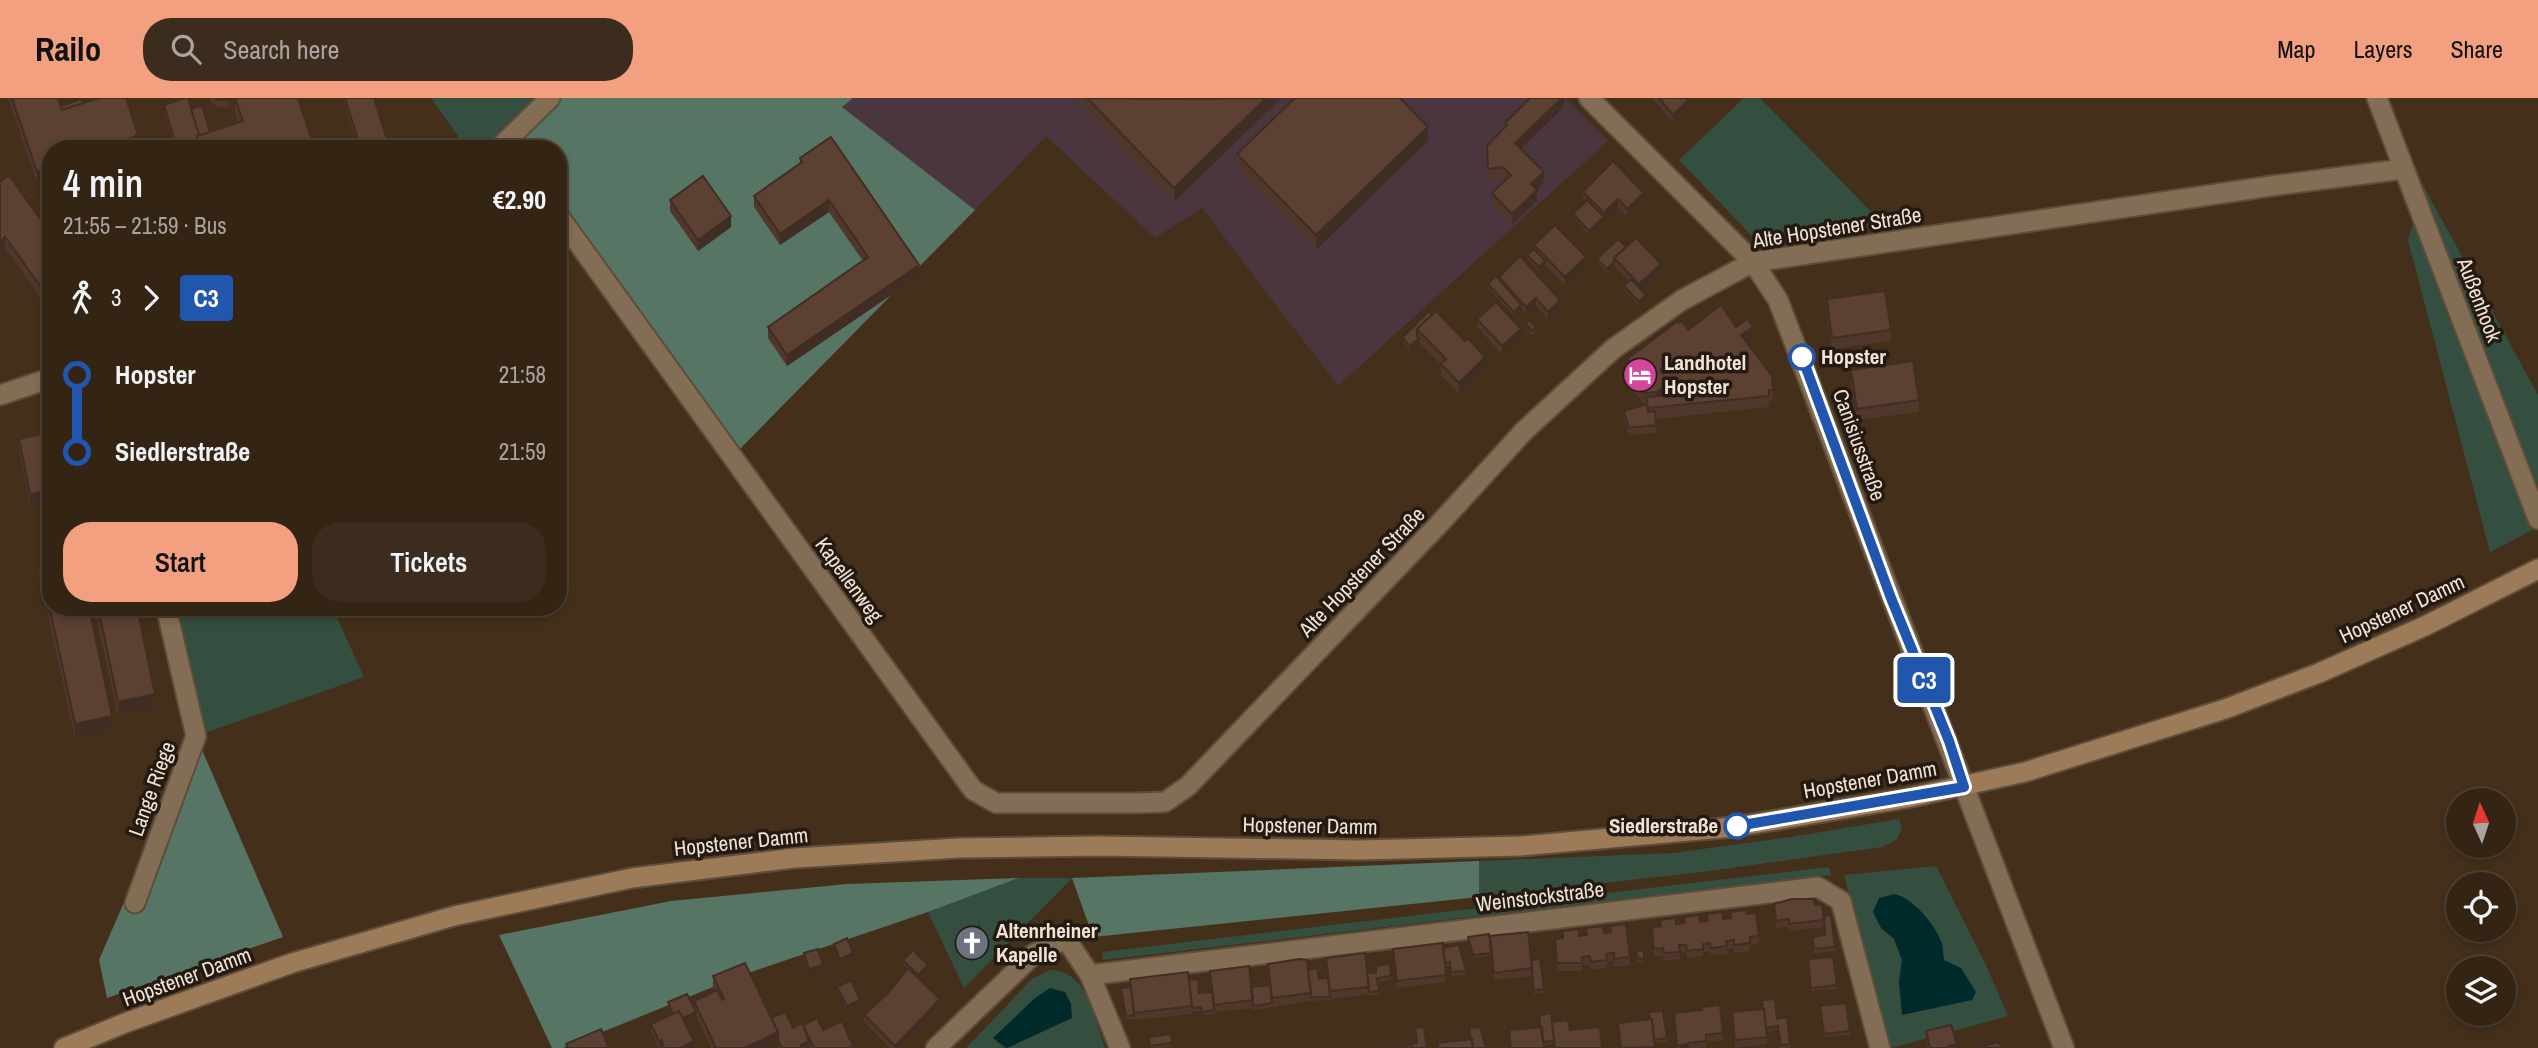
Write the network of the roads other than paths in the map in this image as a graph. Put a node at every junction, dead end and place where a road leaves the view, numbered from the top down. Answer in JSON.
{"nodes":[{"id":1,"x":550,"y":98,"type":"edge"},
{"id":2,"x":1589,"y":98,"type":"edge"},
{"id":3,"x":2378,"y":98,"type":"edge"},
{"id":4,"x":511,"y":140,"type":"edge"},
{"id":5,"x":2404,"y":169,"type":"junction"},
{"id":6,"x":567,"y":227,"type":"edge"},
{"id":7,"x":1753,"y":262,"type":"junction"},
{"id":8,"x":42,"y":381,"type":"edge"},
{"id":9,"x":0,"y":395,"type":"edge"},
{"id":10,"x":2535,"y":510,"type":"edge"},
{"id":11,"x":2538,"y":569,"type":"edge"},
{"id":12,"x":168,"y":616,"type":"edge"},
{"id":13,"x":1188,"y":786,"type":"joint"},
{"id":14,"x":1964,"y":787,"type":"junction"},
{"id":15,"x":135,"y":903,"type":"dead end"},
{"id":16,"x":1090,"y":975,"type":"junction"},
{"id":17,"x":64,"y":1048,"type":"edge"},
{"id":18,"x":936,"y":1048,"type":"edge"},
{"id":19,"x":1120,"y":1048,"type":"edge"},
{"id":20,"x":1880,"y":1048,"type":"edge"},
{"id":21,"x":2064,"y":1048,"type":"edge"}],
"edges":[{"from":1,"to":4,"type":"street"},
{"from":2,"to":7,"type":"street","name":"Canisiusstraße"},
{"from":3,"to":5,"type":"street","name":"Außenhook"},
{"from":5,"to":7,"type":"street","name":"Alte Hopstener Straße"},
{"from":5,"to":10,"type":"street","name":"Außenhook"},
{"from":6,"to":13,"type":"street","name":"Kapellenweg"},
{"from":7,"to":13,"type":"street","name":"Alte Hopstener Straße"},
{"from":7,"to":14,"type":"street","name":"Canisiusstraße"},
{"from":8,"to":9,"type":"street"},
{"from":11,"to":14,"type":"main road","name":"Hopstener Damm"},
{"from":12,"to":15,"type":"street","name":"Lange Riege"},
{"from":14,"to":17,"type":"main road","name":"Hopstener Damm"},
{"from":14,"to":21,"type":"street"},
{"from":16,"to":18,"type":"street"},
{"from":16,"to":19,"type":"street"},
{"from":16,"to":20,"type":"street","name":"Weinstockstraße"}]}
